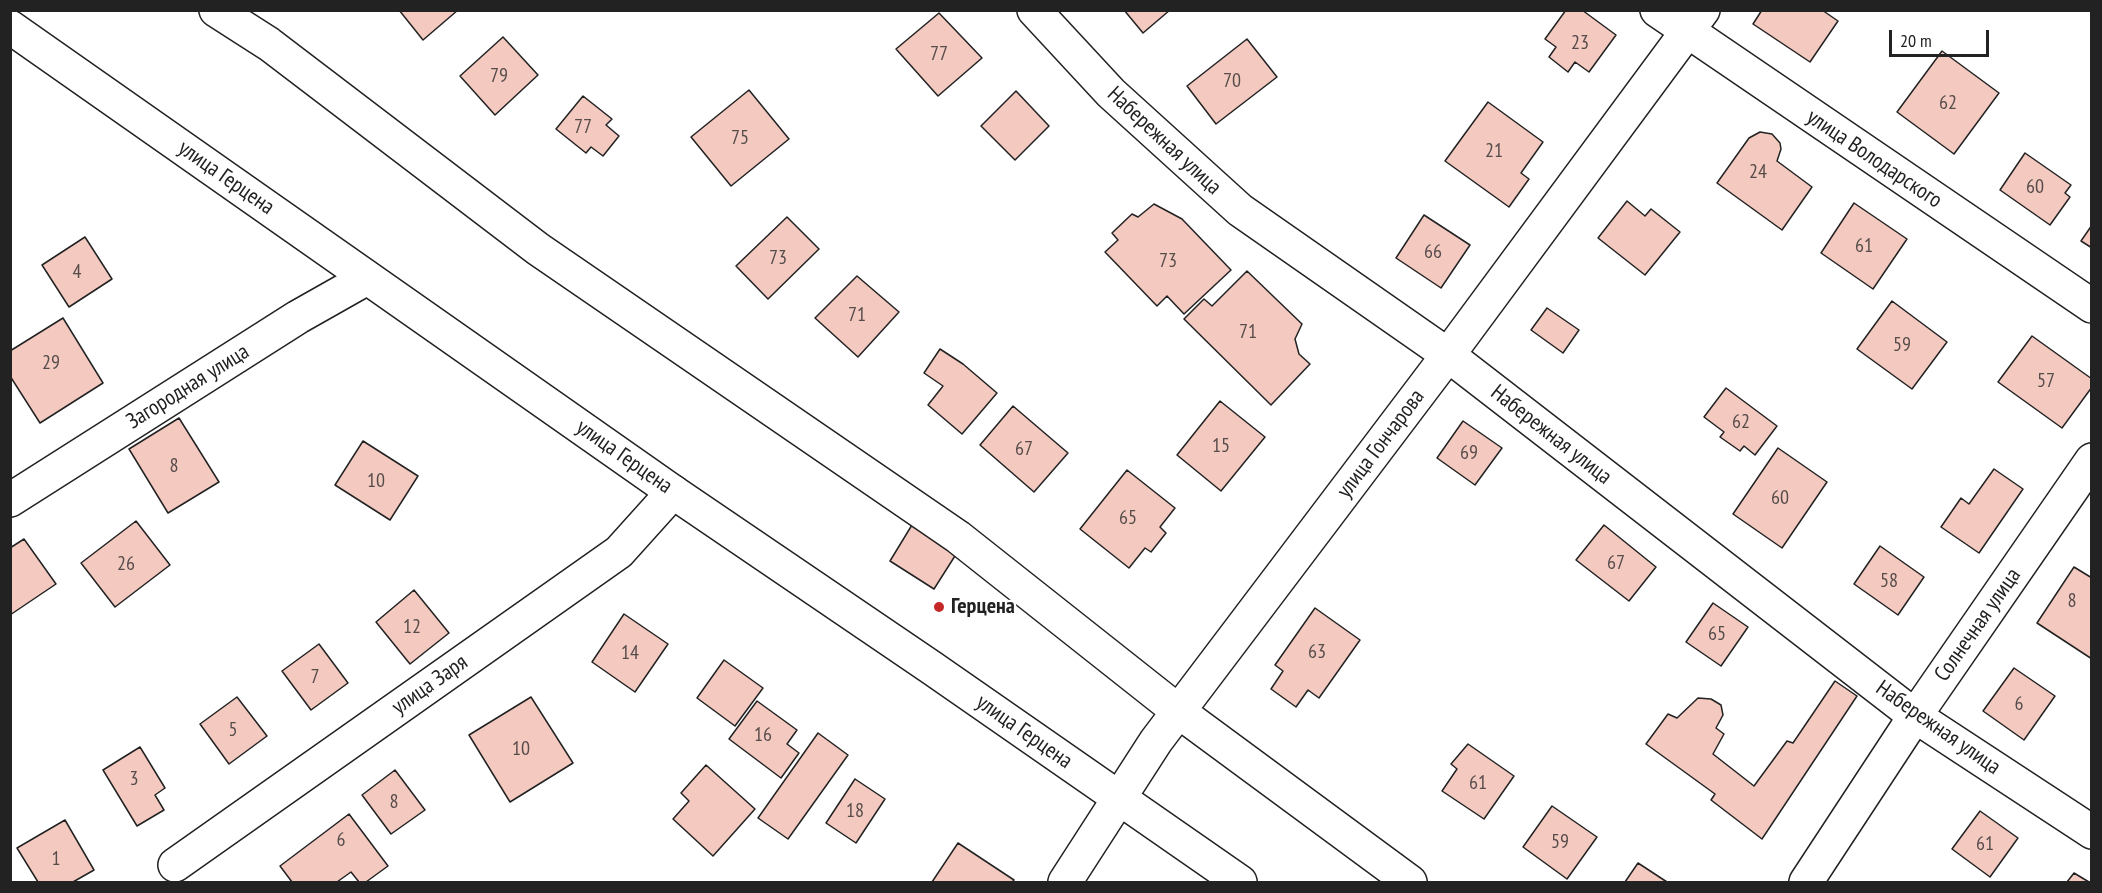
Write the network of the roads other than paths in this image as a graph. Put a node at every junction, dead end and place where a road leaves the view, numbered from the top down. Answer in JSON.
{"nodes":[{"id":1,"x":216,"y":10,"type":"edge"},
{"id":2,"x":1034,"y":10,"type":"edge"},
{"id":3,"x":1657,"y":10,"type":"edge"},
{"id":4,"x":1695,"y":21,"type":"edge"},
{"id":5,"x":10,"y":27,"type":"edge"},
{"id":6,"x":367,"y":278,"type":"junction"},
{"id":7,"x":2091,"y":306,"type":"edge"},
{"id":8,"x":1448,"y":355,"type":"junction"},
{"id":9,"x":2091,"y":460,"type":"edge"},
{"id":10,"x":673,"y":492,"type":"junction"},
{"id":11,"x":10,"y":500,"type":"edge"},
{"id":12,"x":1178,"y":711,"type":"junction"},
{"id":13,"x":1915,"y":716,"type":"junction"},
{"id":14,"x":1118,"y":797,"type":"junction"},
{"id":15,"x":2091,"y":832,"type":"edge"},
{"id":16,"x":175,"y":865,"type":"dead end"},
{"id":17,"x":1065,"y":882,"type":"edge"},
{"id":18,"x":1240,"y":882,"type":"edge"},
{"id":19,"x":1410,"y":882,"type":"edge"},
{"id":20,"x":1806,"y":882,"type":"edge"}],
"edges":[{"from":1,"to":12,"type":"street"},
{"from":2,"to":8,"type":"street","name":"Набережная улица"},
{"from":3,"to":4,"type":"street","name":"улица Володарского"},
{"from":4,"to":7,"type":"street","name":"улица Володарского"},
{"from":4,"to":8,"type":"street","name":"улица Гончарова"},
{"from":5,"to":6,"type":"street","name":"улица Герцена"},
{"from":6,"to":10,"type":"street","name":"улица Герцена"},
{"from":6,"to":11,"type":"street","name":"Загородная улица"},
{"from":8,"to":12,"type":"street","name":"улица Гончарова"},
{"from":8,"to":13,"type":"street","name":"Набережная улица"},
{"from":9,"to":13,"type":"street","name":"Солнечная улица"},
{"from":10,"to":14,"type":"street","name":"улица Герцена"},
{"from":10,"to":16,"type":"street","name":"улица Заря"},
{"from":12,"to":14,"type":"street","name":"улица Гончарова"},
{"from":12,"to":19,"type":"street"},
{"from":13,"to":15,"type":"street","name":"Набережная улица"},
{"from":13,"to":20,"type":"street","name":"Солнечная улица"},
{"from":14,"to":17,"type":"street","name":"улица Гончарова"},
{"from":14,"to":18,"type":"street","name":"улица Герцена"}]}
